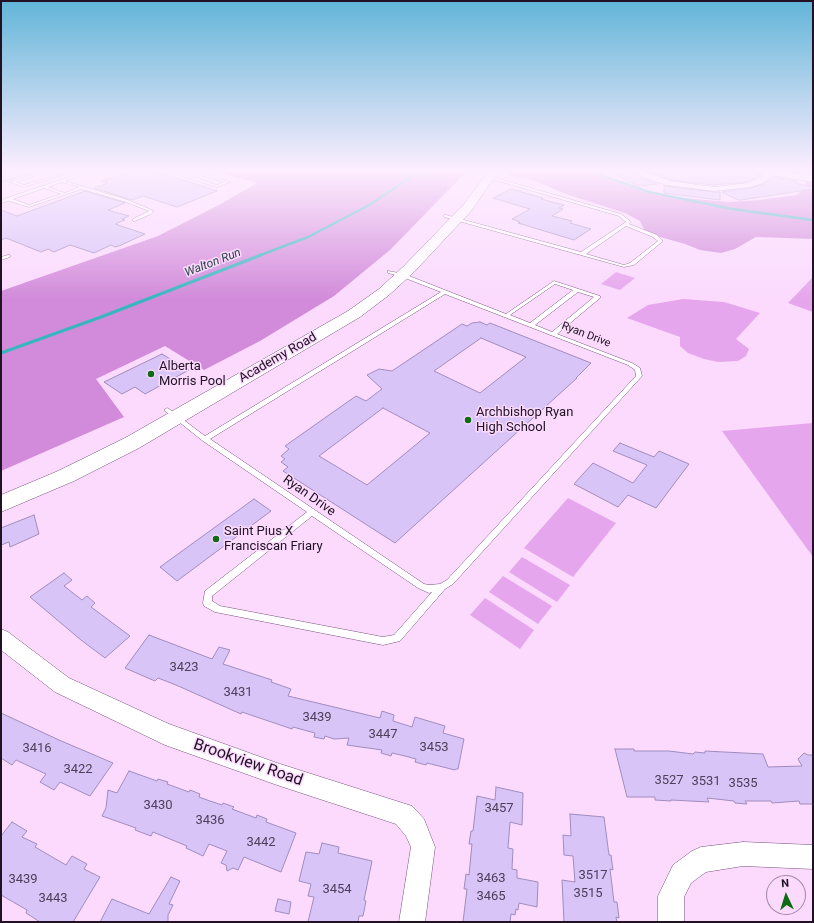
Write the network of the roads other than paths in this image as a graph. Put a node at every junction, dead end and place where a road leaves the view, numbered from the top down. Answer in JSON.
{"nodes":[{"id":1,"x":150,"y":213,"type":"edge"},
{"id":2,"x":459,"y":213,"type":"edge"},
{"id":3,"x":614,"y":213,"type":"edge"},
{"id":4,"x":451,"y":218,"type":"junction"},
{"id":5,"x":134,"y":220,"type":"dead end"},
{"id":6,"x":625,"y":224,"type":"junction"},
{"id":7,"x":582,"y":254,"type":"junction"},
{"id":8,"x":8,"y":256,"type":"dead end"},
{"id":9,"x":1,"y":259,"type":"edge"},
{"id":10,"x":396,"y":274,"type":"junction"},
{"id":11,"x":576,"y":290,"type":"junction"},
{"id":12,"x":444,"y":292,"type":"junction"},
{"id":13,"x":506,"y":316,"type":"junction"},
{"id":14,"x":531,"y":325,"type":"junction"},
{"id":15,"x":553,"y":334,"type":"junction"},
{"id":16,"x":171,"y":414,"type":"junction"},
{"id":17,"x":205,"y":439,"type":"junction"},
{"id":18,"x":1,"y":490,"type":"edge"},
{"id":19,"x":1,"y":504,"type":"edge"},
{"id":20,"x":312,"y":512,"type":"junction"},
{"id":21,"x":442,"y":587,"type":"junction"},
{"id":22,"x":1,"y":638,"type":"edge"},
{"id":23,"x":813,"y":857,"type":"edge"},
{"id":24,"x":412,"y":922,"type":"edge"},
{"id":25,"x":671,"y":922,"type":"edge"}],
"edges":[{"from":1,"to":5,"type":"lane"},
{"from":2,"to":4,"type":"main road","name":"Academy Road"},
{"from":3,"to":6,"type":"lane"},
{"from":4,"to":7,"type":"lane"},
{"from":4,"to":10,"type":"main road","name":"Academy Road"},
{"from":6,"to":7,"type":"lane"},
{"from":6,"to":7,"type":"lane"},
{"from":8,"to":9,"type":"lane"},
{"from":10,"to":12,"type":"lane","name":"Ryan Drive"},
{"from":10,"to":16,"type":"main road","name":"Academy Road"},
{"from":11,"to":13,"type":"lane"},
{"from":11,"to":14,"type":"lane"},
{"from":11,"to":15,"type":"lane"},
{"from":12,"to":13,"type":"lane","name":"Ryan Drive"},
{"from":12,"to":17,"type":"lane"},
{"from":13,"to":14,"type":"lane","name":"Ryan Drive"},
{"from":14,"to":15,"type":"lane","name":"Ryan Drive"},
{"from":15,"to":21,"type":"lane","name":"Ryan Drive"},
{"from":16,"to":17,"type":"lane","name":"Ryan Drive"},
{"from":16,"to":18,"type":"main road","name":"Academy Road"},
{"from":16,"to":19,"type":"main road","name":"Academy Road"},
{"from":17,"to":20,"type":"lane","name":"Ryan Drive"},
{"from":20,"to":21,"type":"lane","name":"Ryan Drive"},
{"from":20,"to":21,"type":"lane"},
{"from":22,"to":24,"type":"street","name":"Brookview Road"},
{"from":23,"to":25,"type":"street"}]}
